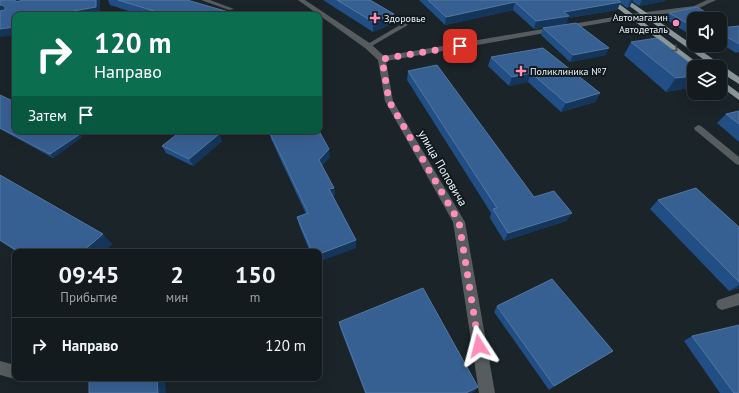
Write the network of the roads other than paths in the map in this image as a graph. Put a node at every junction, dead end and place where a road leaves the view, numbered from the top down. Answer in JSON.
{"nodes":[{"id":1,"x":204,"y":0,"type":"edge"},
{"id":2,"x":301,"y":0,"type":"edge"},
{"id":3,"x":362,"y":0,"type":"edge"},
{"id":4,"x":610,"y":0,"type":"edge"},
{"id":5,"x":624,"y":0,"type":"edge"},
{"id":6,"x":713,"y":0,"type":"edge"},
{"id":7,"x":231,"y":10,"type":"dead end"},
{"id":8,"x":318,"y":12,"type":"edge"},
{"id":9,"x":322,"y":14,"type":"edge"},
{"id":10,"x":644,"y":14,"type":"junction"},
{"id":11,"x":631,"y":16,"type":"junction"},
{"id":12,"x":368,"y":46,"type":"junction"},
{"id":13,"x":382,"y":59,"type":"junction"},
{"id":14,"x":690,"y":60,"type":"edge"},
{"id":15,"x":710,"y":60,"type":"edge"},
{"id":16,"x":727,"y":72,"type":"edge"},
{"id":17,"x":739,"y":81,"type":"edge"},
{"id":18,"x":727,"y":88,"type":"edge"},
{"id":19,"x":739,"y":97,"type":"edge"},
{"id":20,"x":698,"y":128,"type":"dead end"},
{"id":21,"x":739,"y":162,"type":"edge"},
{"id":22,"x":739,"y":299,"type":"edge"},
{"id":23,"x":722,"y":304,"type":"dead end"},
{"id":24,"x":0,"y":368,"type":"edge"},
{"id":25,"x":12,"y":371,"type":"edge"},
{"id":26,"x":487,"y":393,"type":"edge"}],
"edges":[{"from":1,"to":7,"type":"lane"},
{"from":2,"to":8,"type":"street"},
{"from":3,"to":12,"type":"lane"},
{"from":4,"to":11,"type":"main road"},
{"from":5,"to":10,"type":"main road"},
{"from":6,"to":10,"type":"street"},
{"from":9,"to":12,"type":"street"},
{"from":10,"to":11,"type":"street"},
{"from":10,"to":15,"type":"main road"},
{"from":11,"to":13,"type":"street"},
{"from":11,"to":14,"type":"main road","one_way":true},
{"from":12,"to":13,"type":"street"},
{"from":13,"to":26,"type":"street","name":"улица Поповича"},
{"from":16,"to":17,"type":"main road"},
{"from":18,"to":19,"type":"main road"},
{"from":20,"to":21,"type":"lane"},
{"from":22,"to":23,"type":"lane"},
{"from":24,"to":25,"type":"lane"}]}
